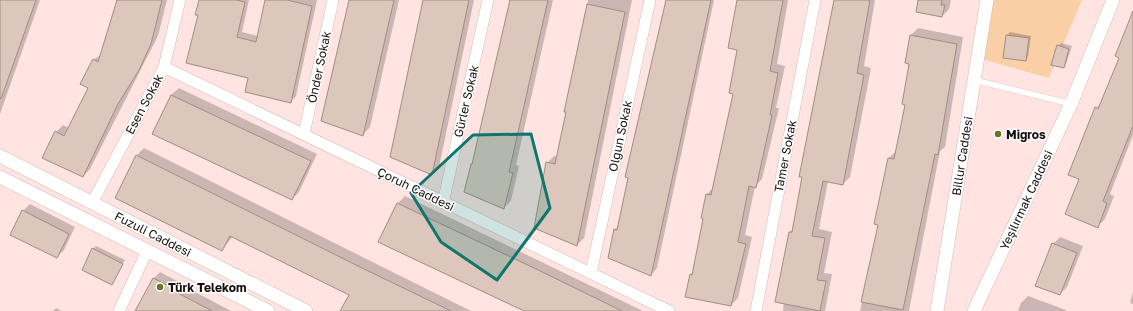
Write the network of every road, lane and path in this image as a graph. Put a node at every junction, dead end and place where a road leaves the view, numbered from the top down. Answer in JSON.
{"nodes":[{"id":1,"x":180,"y":0,"type":"edge"},
{"id":2,"x":333,"y":0,"type":"edge"},
{"id":3,"x":488,"y":0,"type":"edge"},
{"id":4,"x":650,"y":0,"type":"edge"},
{"id":5,"x":815,"y":0,"type":"edge"},
{"id":6,"x":987,"y":0,"type":"edge"},
{"id":7,"x":1113,"y":0,"type":"edge"},
{"id":8,"x":164,"y":68,"type":"junction"},
{"id":9,"x":974,"y":80,"type":"junction"},
{"id":10,"x":1071,"y":104,"type":"junction"},
{"id":11,"x":304,"y":134,"type":"junction"},
{"id":12,"x":0,"y":156,"type":"edge"},
{"id":13,"x":0,"y":177,"type":"edge"},
{"id":14,"x":92,"y":203,"type":"junction"},
{"id":15,"x":443,"y":203,"type":"junction"},
{"id":16,"x":147,"y":250,"type":"junction"},
{"id":17,"x":591,"y":272,"type":"junction"},
{"id":18,"x":119,"y":311,"type":"edge"},
{"id":19,"x":268,"y":311,"type":"edge"},
{"id":20,"x":306,"y":311,"type":"edge"},
{"id":21,"x":669,"y":311,"type":"edge"},
{"id":22,"x":756,"y":311,"type":"edge"},
{"id":23,"x":937,"y":311,"type":"edge"},
{"id":24,"x":974,"y":311,"type":"edge"}],
"edges":[{"from":1,"to":8,"type":"street","name":"Esen Sokak"},
{"from":2,"to":11,"type":"street","name":"Önder Sokak"},
{"from":3,"to":15,"type":"street","name":"Gürler Sokak"},
{"from":4,"to":17,"type":"street","name":"Olgun Sokak"},
{"from":5,"to":22,"type":"street","name":"Tamer Sokak"},
{"from":6,"to":9,"type":"street","name":"Billur Caddesi"},
{"from":7,"to":10,"type":"street","name":"Yeşilırmak Caddesi"},
{"from":8,"to":11,"type":"street","name":"Çoruh Caddesi"},
{"from":8,"to":14,"type":"street","name":"Esen Sokak"},
{"from":9,"to":10,"type":"lane"},
{"from":9,"to":23,"type":"street","name":"Billur Caddesi"},
{"from":10,"to":24,"type":"street","name":"Yeşilırmak Caddesi"},
{"from":11,"to":15,"type":"street","name":"Çoruh Caddesi"},
{"from":12,"to":14,"type":"street","name":"Fuzuli Caddesi"},
{"from":13,"to":16,"type":"street","name":"Fuzuli Caddesi"},
{"from":14,"to":20,"type":"street","name":"Fuzuli Caddesi"},
{"from":15,"to":17,"type":"street","name":"Çoruh Caddesi"},
{"from":16,"to":18,"type":"street"},
{"from":16,"to":19,"type":"street","name":"Fuzuli Caddesi"},
{"from":17,"to":21,"type":"street","name":"Çoruh Caddesi"}]}
